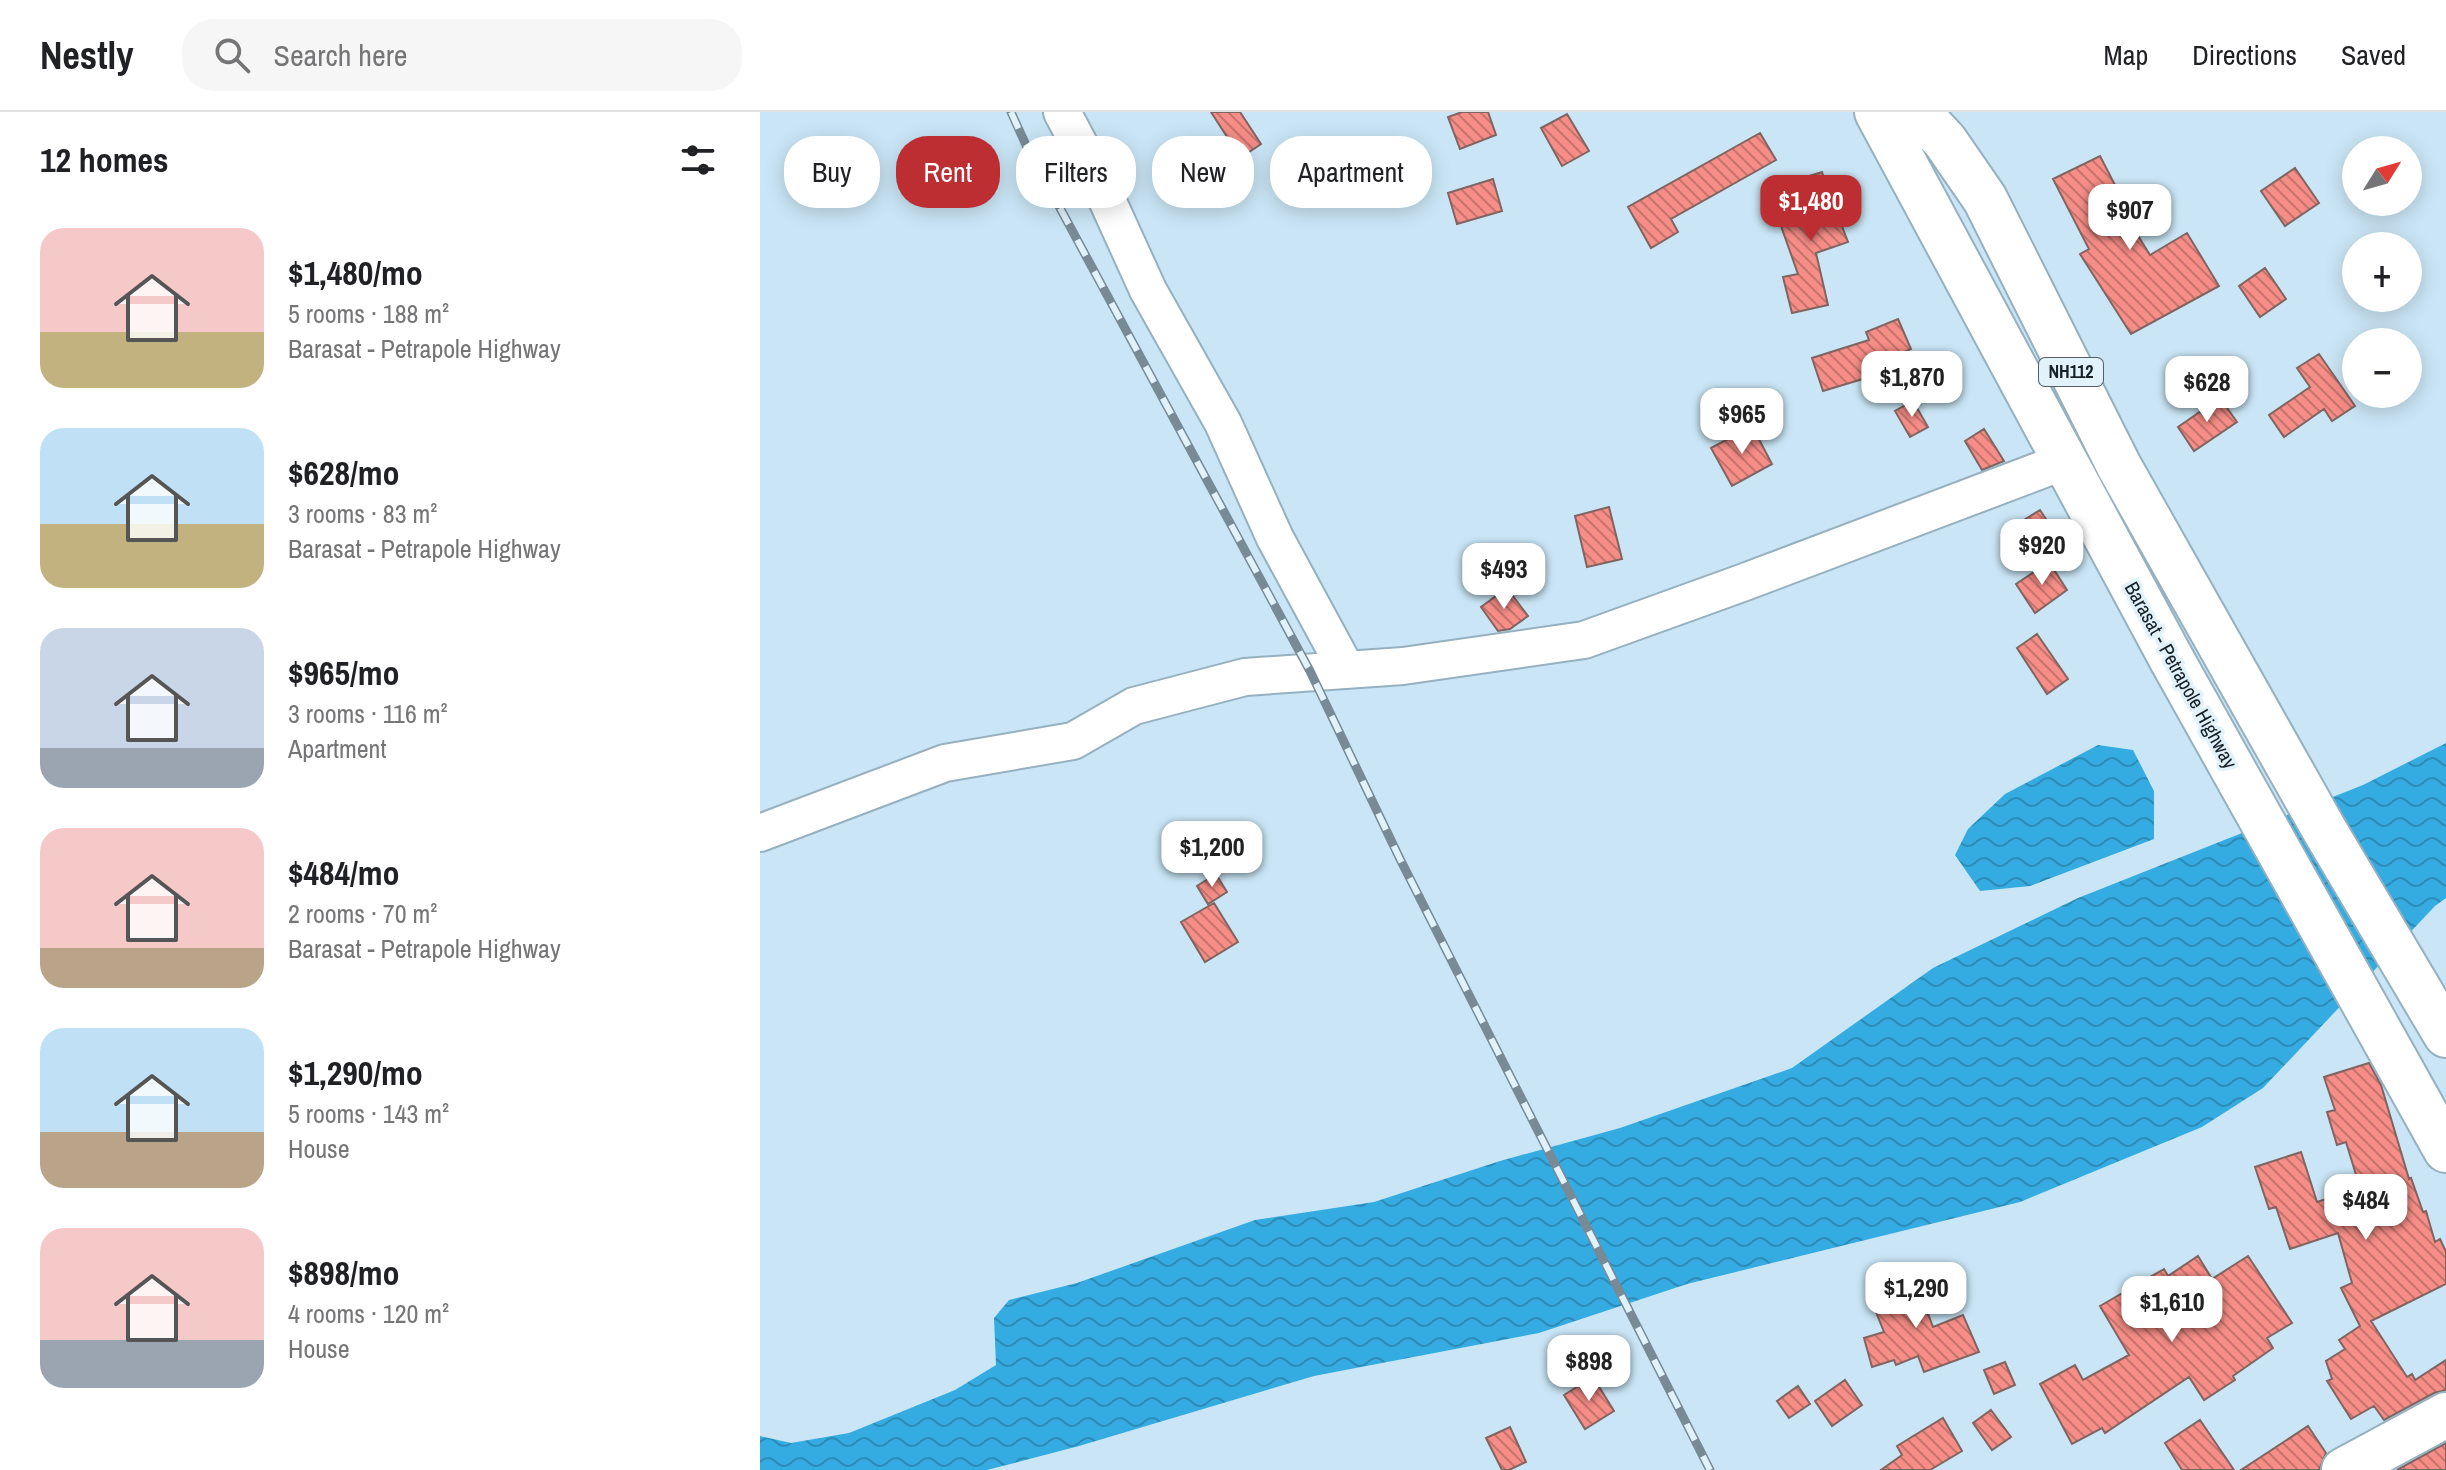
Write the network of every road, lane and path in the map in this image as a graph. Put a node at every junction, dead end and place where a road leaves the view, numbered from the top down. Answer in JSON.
{"nodes":[{"id":1,"x":1062,"y":112,"type":"edge"},
{"id":2,"x":1877,"y":112,"type":"edge"},
{"id":3,"x":1918,"y":112,"type":"edge"},
{"id":4,"x":2065,"y":461,"type":"junction"},
{"id":5,"x":1346,"y":669,"type":"junction"},
{"id":6,"x":760,"y":833,"type":"edge"},
{"id":7,"x":2446,"y":1035,"type":"edge"},
{"id":8,"x":2446,"y":1150,"type":"edge"},
{"id":9,"x":2446,"y":1415,"type":"edge"},
{"id":10,"x":2344,"y":1470,"type":"edge"}],
"edges":[{"from":1,"to":5,"type":"street"},
{"from":2,"to":4,"type":"main road","name":"Barasat - Petrapole Highway","number":"NH112"},
{"from":3,"to":7,"type":"main road","number":"NH112"},
{"from":4,"to":5,"type":"street"},
{"from":4,"to":8,"type":"main road","name":"Barasat - Petrapole Highway","number":"NH112"},
{"from":5,"to":6,"type":"street"},
{"from":9,"to":10,"type":"main road"}]}
